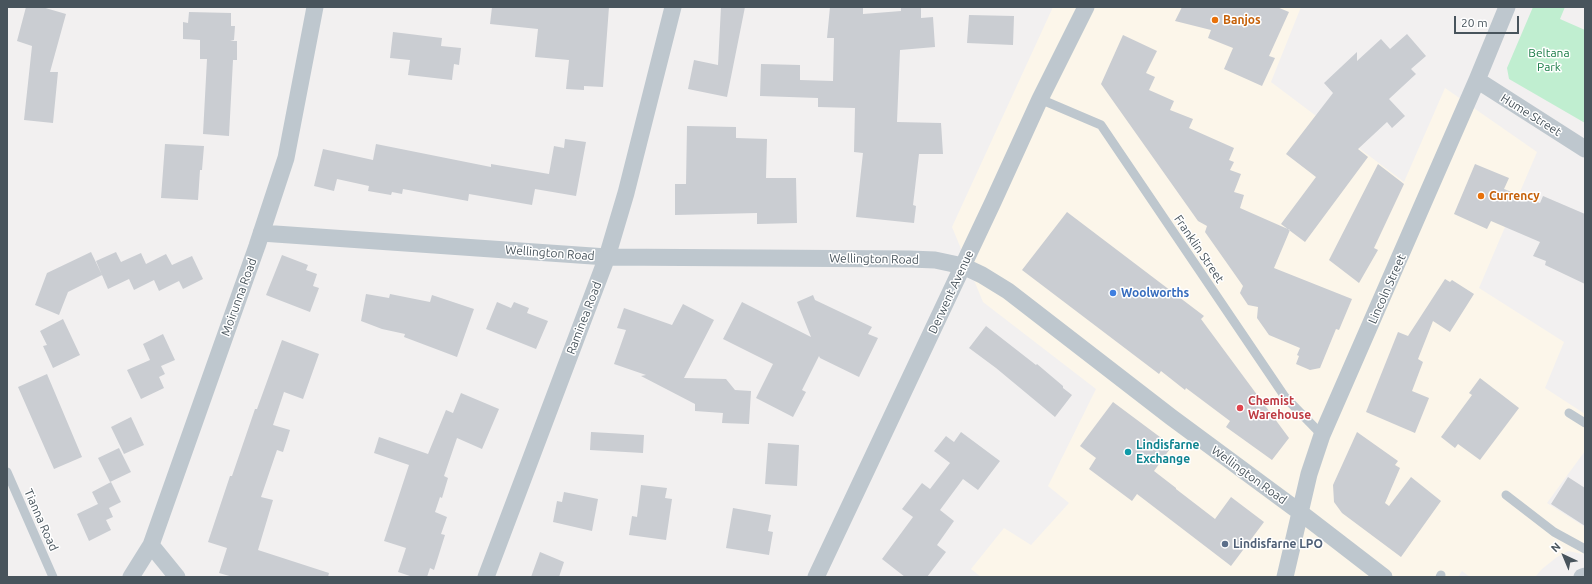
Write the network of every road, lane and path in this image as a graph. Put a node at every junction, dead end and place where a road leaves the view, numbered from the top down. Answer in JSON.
{"nodes":[{"id":1,"x":315,"y":7,"type":"edge"},
{"id":2,"x":673,"y":7,"type":"edge"},
{"id":3,"x":1086,"y":7,"type":"edge"},
{"id":4,"x":1508,"y":7,"type":"edge"},
{"id":5,"x":1477,"y":80,"type":"junction"},
{"id":6,"x":1040,"y":99,"type":"junction"},
{"id":7,"x":1585,"y":149,"type":"edge"},
{"id":8,"x":261,"y":233,"type":"junction"},
{"id":9,"x":607,"y":257,"type":"junction"},
{"id":10,"x":963,"y":266,"type":"junction"},
{"id":11,"x":1569,"y":413,"type":"dead end"},
{"id":12,"x":1585,"y":423,"type":"edge"},
{"id":13,"x":1322,"y":435,"type":"junction"},
{"id":14,"x":7,"y":472,"type":"edge"},
{"id":15,"x":1506,"y":495,"type":"dead end"},
{"id":16,"x":1300,"y":513,"type":"junction"},
{"id":17,"x":151,"y":545,"type":"junction"},
{"id":18,"x":1585,"y":549,"type":"edge"},
{"id":19,"x":1585,"y":576,"type":"edge"},
{"id":20,"x":53,"y":577,"type":"edge"},
{"id":21,"x":131,"y":577,"type":"edge"},
{"id":22,"x":177,"y":577,"type":"edge"},
{"id":23,"x":486,"y":577,"type":"edge"},
{"id":24,"x":816,"y":577,"type":"edge"},
{"id":25,"x":1285,"y":577,"type":"edge"},
{"id":26,"x":1384,"y":577,"type":"edge"},
{"id":27,"x":1582,"y":577,"type":"edge"}],
"edges":[{"from":1,"to":8,"type":"street","name":"Moirunna Road"},
{"from":2,"to":9,"type":"street","name":"Raminea Road"},
{"from":3,"to":6,"type":"street","name":"Derwent Avenue"},
{"from":4,"to":5,"type":"street","name":"Lincoln Street"},
{"from":5,"to":7,"type":"street","name":"Hume Street"},
{"from":5,"to":13,"type":"street","name":"Lincoln Street"},
{"from":6,"to":10,"type":"street","name":"Derwent Avenue"},
{"from":6,"to":13,"type":"lane","name":"Franklin Street"},
{"from":8,"to":9,"type":"street","name":"Wellington Road"},
{"from":8,"to":17,"type":"street","name":"Moirunna Road"},
{"from":9,"to":10,"type":"street","name":"Wellington Road"},
{"from":9,"to":23,"type":"street","name":"Raminea Road"},
{"from":10,"to":16,"type":"street","name":"Wellington Road"},
{"from":10,"to":24,"type":"street","name":"Derwent Avenue"},
{"from":11,"to":12,"type":"lane"},
{"from":13,"to":16,"type":"street","name":"Lincoln Street"},
{"from":14,"to":20,"type":"lane","name":"Tianna Road"},
{"from":15,"to":18,"type":"lane"},
{"from":16,"to":25,"type":"street","name":"Lincoln Street"},
{"from":16,"to":26,"type":"street","name":"Wellington Road"},
{"from":17,"to":21,"type":"street","name":"Moirunna Road"},
{"from":17,"to":22,"type":"street"},
{"from":19,"to":27,"type":"street"}]}
